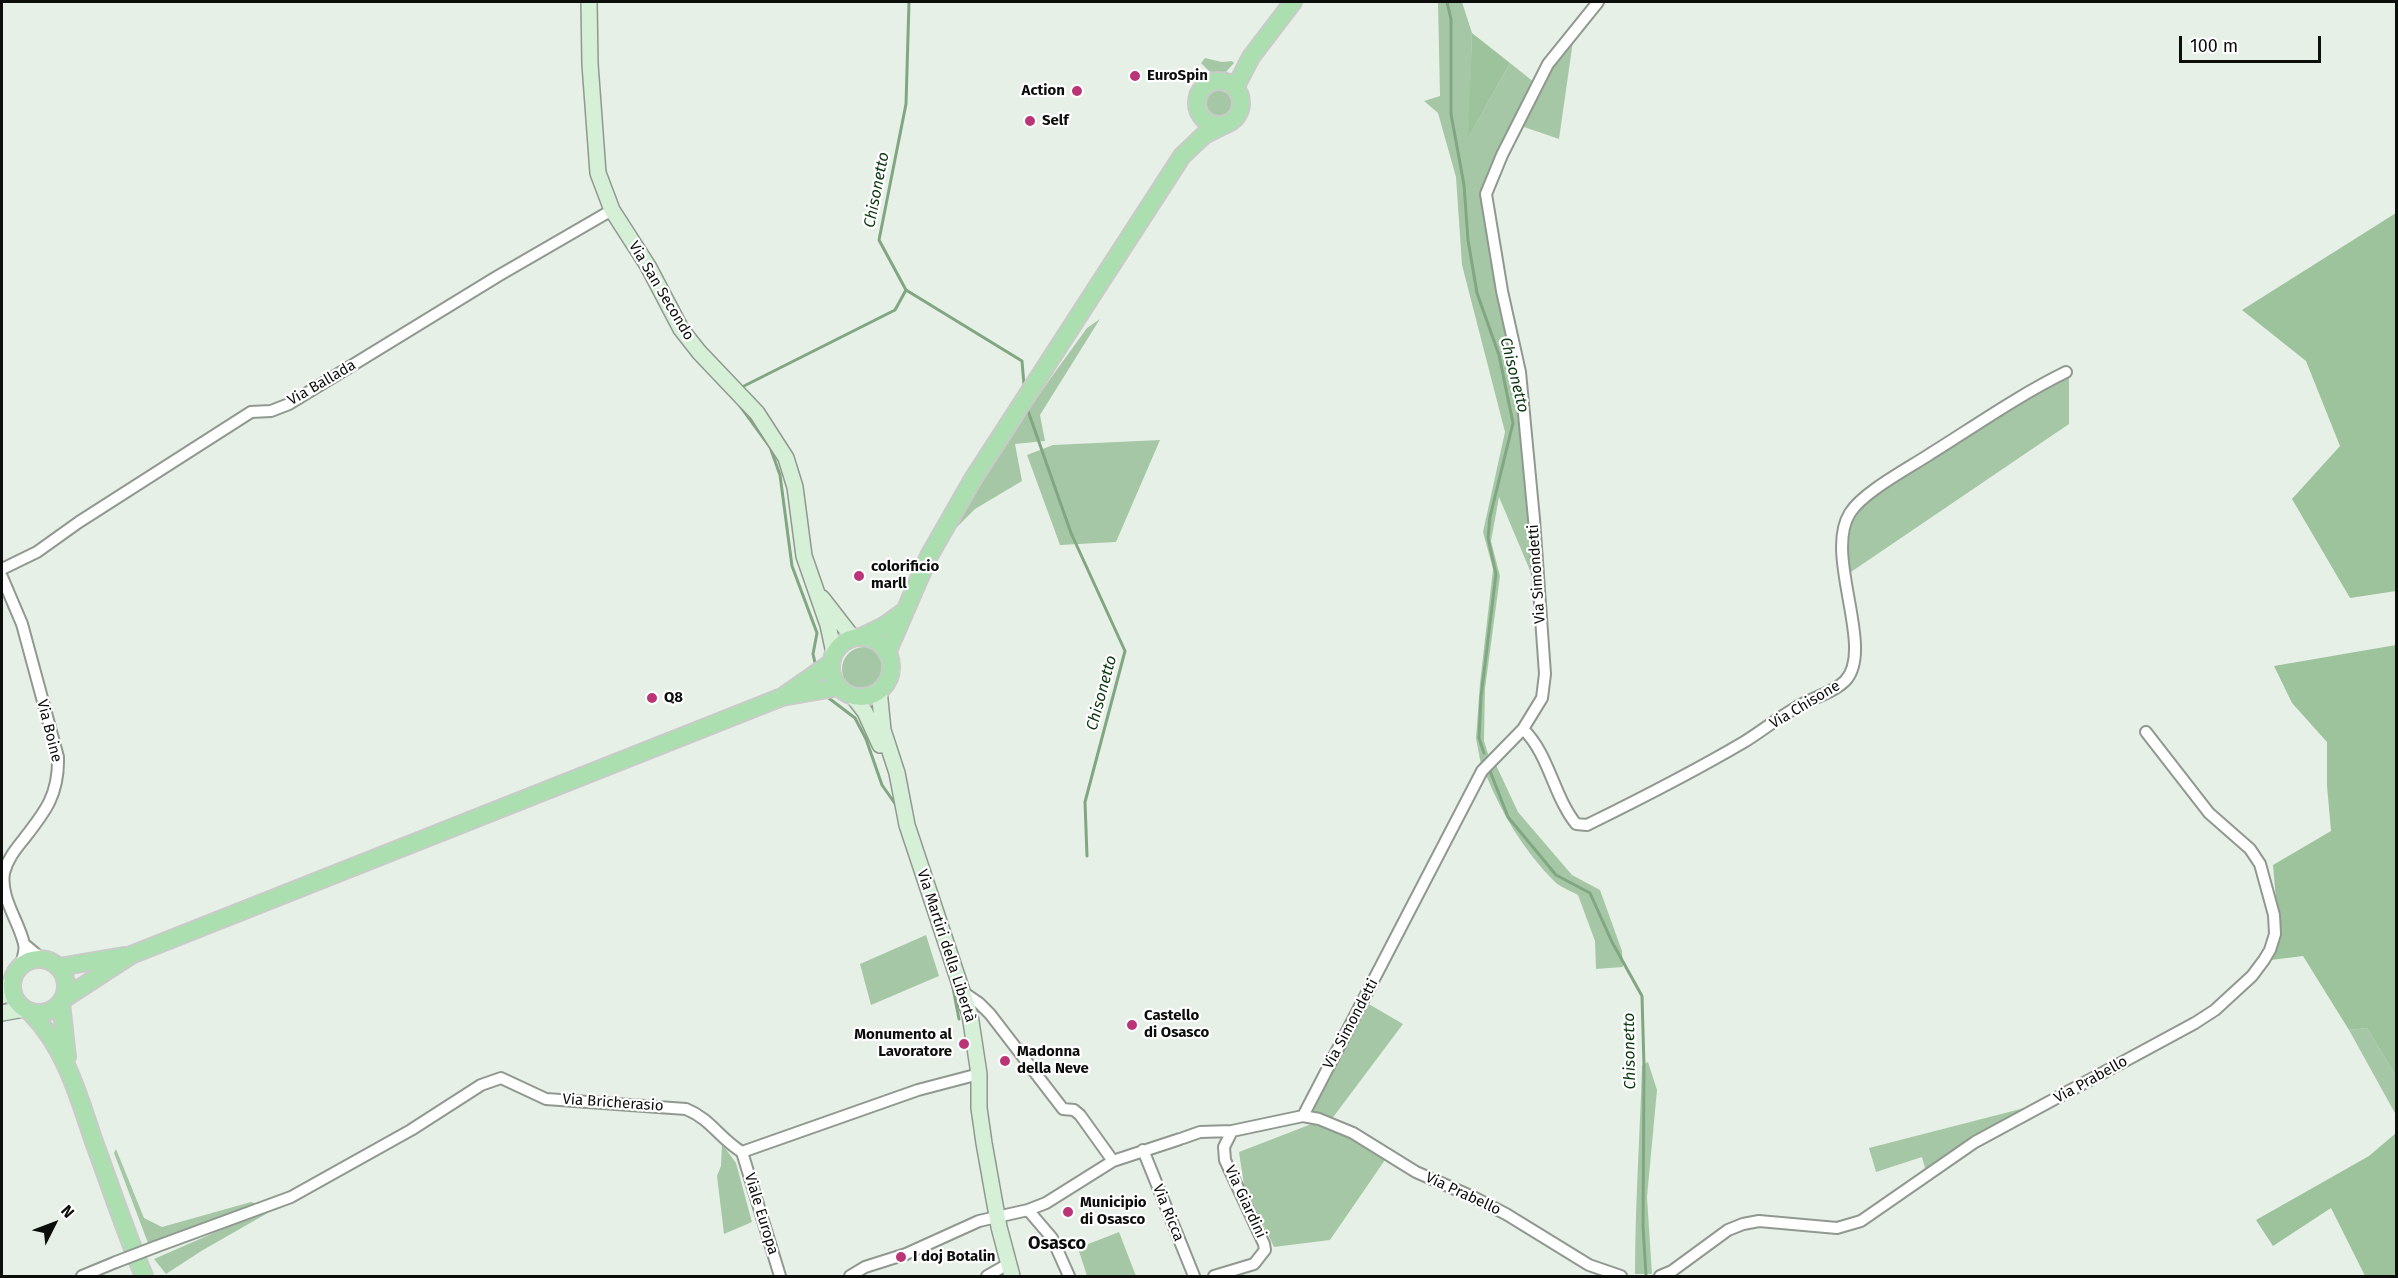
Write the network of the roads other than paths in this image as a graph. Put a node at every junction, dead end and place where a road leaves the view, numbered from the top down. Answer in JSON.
{"nodes":[{"id":1,"x":589,"y":2,"type":"edge"},
{"id":2,"x":1284,"y":2,"type":"edge"},
{"id":3,"x":1293,"y":2,"type":"edge"},
{"id":4,"x":1598,"y":2,"type":"edge"},
{"id":5,"x":1218,"y":81,"type":"junction"},
{"id":6,"x":1235,"y":88,"type":"junction"},
{"id":7,"x":1197,"y":108,"type":"junction"},
{"id":8,"x":1226,"y":124,"type":"junction"},
{"id":9,"x":1182,"y":156,"type":"junction"},
{"id":10,"x":612,"y":210,"type":"junction"},
{"id":11,"x":2066,"y":372,"type":"dead end"},
{"id":12,"x":2,"y":569,"type":"edge"},
{"id":13,"x":2,"y":577,"type":"edge"},
{"id":14,"x":813,"y":586,"type":"junction"},
{"id":15,"x":906,"y":610,"type":"junction"},
{"id":16,"x":857,"y":637,"type":"junction"},
{"id":17,"x":887,"y":653,"type":"junction"},
{"id":18,"x":832,"y":658,"type":"junction"},
{"id":19,"x":879,"y":690,"type":"junction"},
{"id":20,"x":846,"y":691,"type":"junction"},
{"id":21,"x":782,"y":698,"type":"junction"},
{"id":22,"x":1522,"y":729,"type":"junction"},
{"id":23,"x":2146,"y":732,"type":"dead end"},
{"id":24,"x":900,"y":794,"type":"junction"},
{"id":25,"x":24,"y":944,"type":"junction"},
{"id":26,"x":131,"y":955,"type":"junction"},
{"id":27,"x":42,"y":959,"type":"junction"},
{"id":28,"x":59,"y":967,"type":"junction"},
{"id":29,"x":16,"y":974,"type":"junction"},
{"id":30,"x":963,"y":992,"type":"junction"},
{"id":31,"x":2,"y":996,"type":"edge"},
{"id":32,"x":63,"y":1000,"type":"junction"},
{"id":33,"x":28,"y":1011,"type":"junction"},
{"id":34,"x":2,"y":1013,"type":"edge"},
{"id":35,"x":69,"y":1070,"type":"junction"},
{"id":36,"x":979,"y":1074,"type":"junction"},
{"id":37,"x":1303,"y":1116,"type":"junction"},
{"id":38,"x":1232,"y":1131,"type":"junction"},
{"id":39,"x":1143,"y":1150,"type":"junction"},
{"id":40,"x":742,"y":1152,"type":"junction"},
{"id":41,"x":1113,"y":1161,"type":"junction"},
{"id":42,"x":1028,"y":1210,"type":"junction"},
{"id":43,"x":997,"y":1215,"type":"junction"},
{"id":44,"x":1010,"y":1270,"type":"edge"},
{"id":45,"x":82,"y":1276,"type":"edge"},
{"id":46,"x":144,"y":1276,"type":"edge"},
{"id":47,"x":780,"y":1276,"type":"edge"},
{"id":48,"x":850,"y":1276,"type":"edge"},
{"id":49,"x":987,"y":1276,"type":"edge"},
{"id":50,"x":1069,"y":1276,"type":"edge"},
{"id":51,"x":1194,"y":1276,"type":"edge"},
{"id":52,"x":1214,"y":1276,"type":"edge"},
{"id":53,"x":1621,"y":1276,"type":"edge"},
{"id":54,"x":1660,"y":1276,"type":"edge"}],
"edges":[{"from":1,"to":10,"type":"street","name":"Via San Secondo"},
{"from":2,"to":5,"type":"main road"},
{"from":3,"to":6,"type":"main road"},
{"from":4,"to":22,"type":"street","name":"Via Simondetti"},
{"from":5,"to":6,"type":"main road"},
{"from":5,"to":7,"type":"main road"},
{"from":6,"to":8,"type":"main road"},
{"from":7,"to":8,"type":"main road"},
{"from":7,"to":9,"type":"main road"},
{"from":8,"to":9,"type":"main road"},
{"from":9,"to":15,"type":"main road"},
{"from":10,"to":12,"type":"street","name":"Via Ballada"},
{"from":10,"to":14,"type":"street","name":"Via San Secondo"},
{"from":11,"to":22,"type":"street","name":"Via Chisone"},
{"from":13,"to":25,"type":"street","name":"Via Boine"},
{"from":14,"to":16,"type":"street"},
{"from":14,"to":18,"type":"street","name":"Via San Secondo"},
{"from":15,"to":16,"type":"main road"},
{"from":15,"to":17,"type":"main road"},
{"from":16,"to":17,"type":"main road"},
{"from":16,"to":18,"type":"main road"},
{"from":17,"to":19,"type":"main road"},
{"from":18,"to":20,"type":"main road"},
{"from":18,"to":21,"type":"main road"},
{"from":19,"to":20,"type":"main road"},
{"from":19,"to":24,"type":"street"},
{"from":20,"to":21,"type":"main road"},
{"from":20,"to":24,"type":"street"},
{"from":21,"to":26,"type":"main road"},
{"from":22,"to":37,"type":"street","name":"Via Simondetti"},
{"from":23,"to":54,"type":"street","name":"Via Prabello"},
{"from":24,"to":30,"type":"street","name":"Via Martiri della Libertà"},
{"from":25,"to":27,"type":"street"},
{"from":25,"to":29,"type":"street","name":"Via Boine"},
{"from":26,"to":28,"type":"main road"},
{"from":26,"to":32,"type":"main road"},
{"from":27,"to":28,"type":"main road"},
{"from":27,"to":29,"type":"main road"},
{"from":28,"to":32,"type":"main road"},
{"from":29,"to":31,"type":"street"},
{"from":29,"to":33,"type":"main road"},
{"from":30,"to":36,"type":"street","name":"Via Martiri della Libertà"},
{"from":30,"to":41,"type":"street"},
{"from":32,"to":33,"type":"main road"},
{"from":32,"to":35,"type":"main road"},
{"from":33,"to":34,"type":"street"},
{"from":33,"to":35,"type":"main road"},
{"from":35,"to":46,"type":"main road"},
{"from":36,"to":40,"type":"street"},
{"from":36,"to":43,"type":"street","name":"Via Martiri della Libertà"},
{"from":37,"to":38,"type":"street"},
{"from":37,"to":53,"type":"street","name":"Via Prabello"},
{"from":38,"to":39,"type":"street"},
{"from":38,"to":52,"type":"street","name":"Via Giardini"},
{"from":39,"to":41,"type":"street"},
{"from":39,"to":51,"type":"street","name":"Via Ricca"},
{"from":40,"to":45,"type":"street","name":"Via Bricherasio","bridge":true},
{"from":40,"to":47,"type":"street","name":"Viale Europa"},
{"from":41,"to":42,"type":"street"},
{"from":42,"to":43,"type":"street"},
{"from":42,"to":50,"type":"street"},
{"from":43,"to":44,"type":"street","name":"Via Martiri della Libertà"},
{"from":43,"to":48,"type":"street"},
{"from":44,"to":49,"type":"street"}]}
